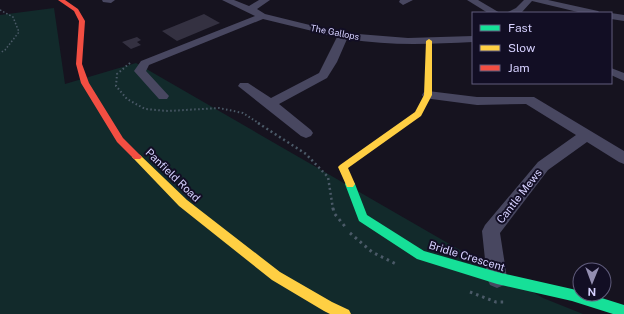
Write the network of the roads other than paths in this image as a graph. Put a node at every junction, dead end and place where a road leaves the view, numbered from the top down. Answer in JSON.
{"nodes":[{"id":1,"x":61,"y":0,"type":"edge"},
{"id":2,"x":106,"y":0,"type":"edge"},
{"id":3,"x":111,"y":0,"type":"edge"},
{"id":4,"x":226,"y":0,"type":"edge"},
{"id":5,"x":266,"y":0,"type":"edge"},
{"id":6,"x":471,"y":0,"type":"edge"},
{"id":7,"x":529,"y":0,"type":"edge"},
{"id":8,"x":536,"y":0,"type":"edge"},
{"id":9,"x":250,"y":9,"type":"junction"},
{"id":10,"x":493,"y":12,"type":"edge"},
{"id":11,"x":513,"y":12,"type":"edge"},
{"id":12,"x":590,"y":12,"type":"edge"},
{"id":13,"x":262,"y":16,"type":"junction"},
{"id":14,"x":612,"y":16,"type":"edge"},
{"id":15,"x":624,"y":18,"type":"edge"},
{"id":16,"x":342,"y":36,"type":"junction"},
{"id":17,"x":472,"y":39,"type":"edge"},
{"id":18,"x":429,"y":41,"type":"junction"},
{"id":19,"x":612,"y":71,"type":"edge"},
{"id":20,"x":624,"y":77,"type":"edge"},
{"id":21,"x":244,"y":86,"type":"dead end"},
{"id":22,"x":428,"y":95,"type":"junction"},
{"id":23,"x":163,"y":96,"type":"dead end"},
{"id":24,"x":270,"y":104,"type":"junction"},
{"id":25,"x":306,"y":134,"type":"dead end"},
{"id":26,"x":587,"y":135,"type":"junction"},
{"id":27,"x":624,"y":158,"type":"edge"},
{"id":28,"x":497,"y":278,"type":"junction"},
{"id":29,"x":624,"y":311,"type":"edge"},
{"id":30,"x":344,"y":314,"type":"edge"}],
"edges":[{"from":1,"to":30,"type":"main road","name":"Panfield Road"},
{"from":2,"to":3,"type":"street"},
{"from":4,"to":9,"type":"street","name":"The Gallops"},
{"from":5,"to":9,"type":"street"},
{"from":6,"to":10,"type":"street"},
{"from":7,"to":11,"type":"street"},
{"from":8,"to":12,"type":"street"},
{"from":9,"to":13,"type":"street","name":"The Gallops"},
{"from":13,"to":16,"type":"street","name":"The Gallops"},
{"from":13,"to":23,"type":"street"},
{"from":14,"to":15,"type":"street"},
{"from":16,"to":18,"type":"street","name":"The Gallops"},
{"from":16,"to":24,"type":"street"},
{"from":17,"to":18,"type":"street","name":"The Gallops"},
{"from":18,"to":22,"type":"main road","name":"Bridle Crescent"},
{"from":19,"to":20,"type":"street"},
{"from":21,"to":24,"type":"street"},
{"from":22,"to":26,"type":"street"},
{"from":22,"to":28,"type":"main road","name":"Bridle Crescent"},
{"from":24,"to":25,"type":"street"},
{"from":26,"to":27,"type":"street"},
{"from":26,"to":28,"type":"street","name":"Cantle Mews"},
{"from":28,"to":29,"type":"main road","name":"Bridle Crescent"}]}
